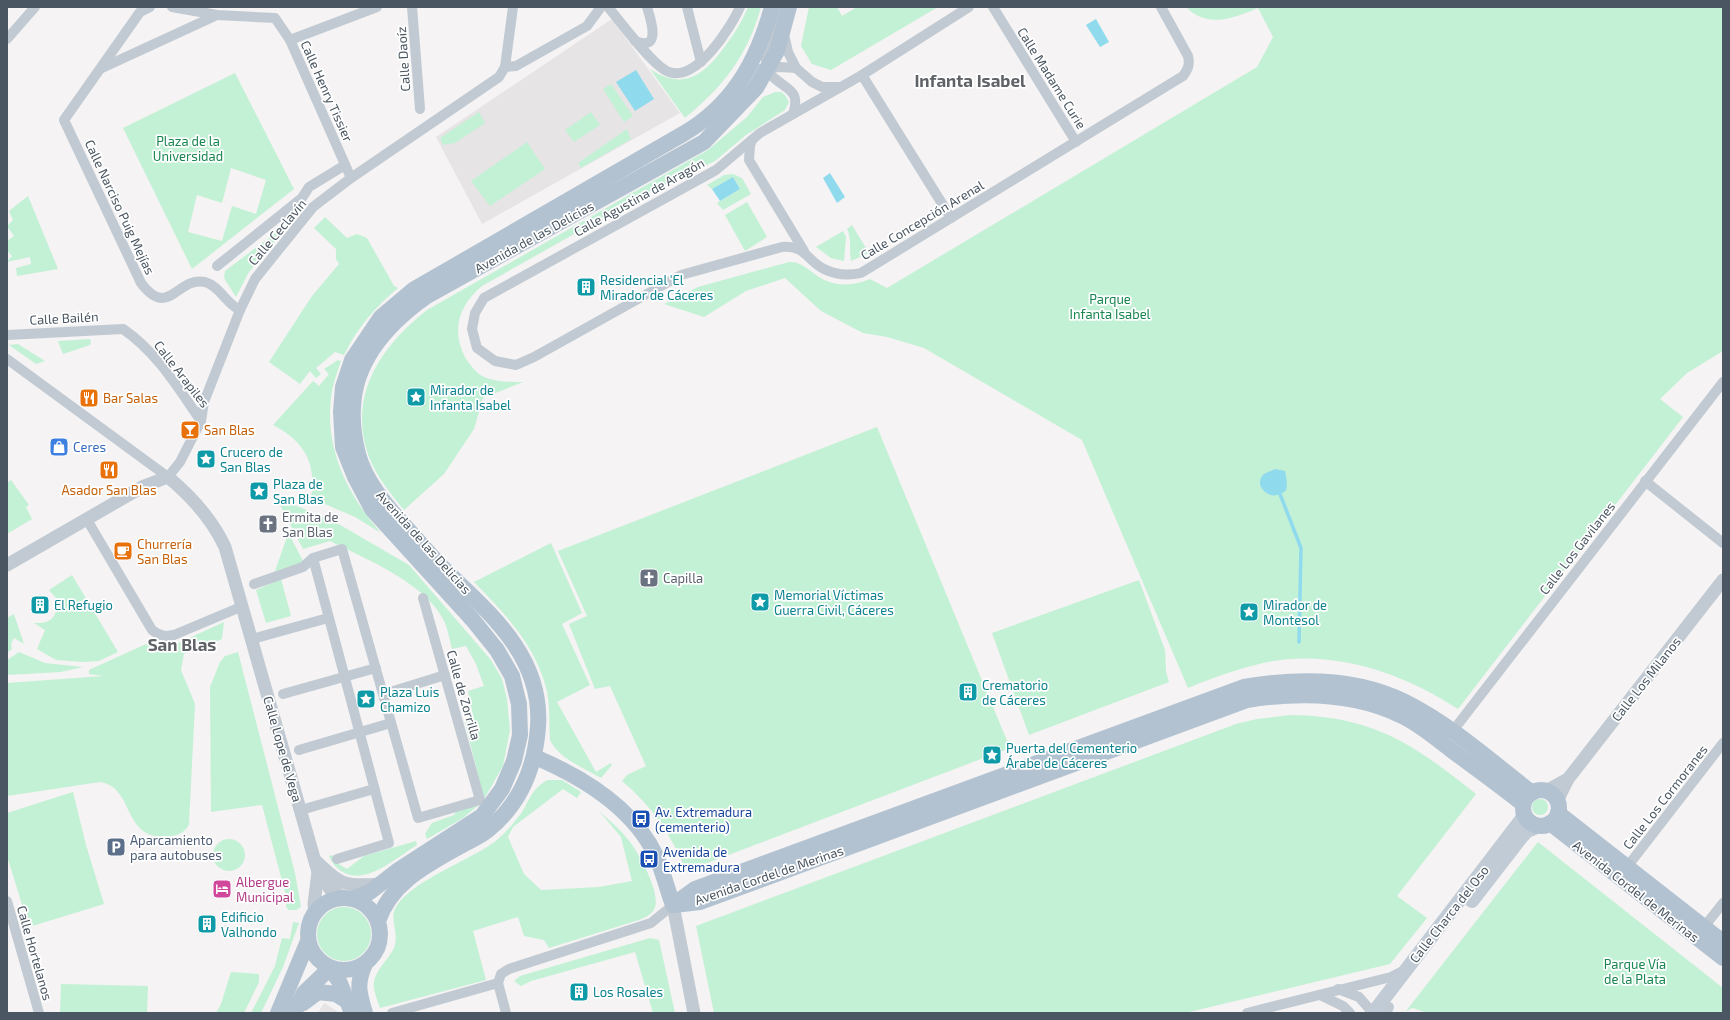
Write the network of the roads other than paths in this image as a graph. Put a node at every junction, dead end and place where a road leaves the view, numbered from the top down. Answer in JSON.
{"nodes":[{"id":1,"x":35,"y":7,"type":"edge"},
{"id":2,"x":150,"y":7,"type":"edge"},
{"id":3,"x":172,"y":7,"type":"edge"},
{"id":4,"x":377,"y":7,"type":"edge"},
{"id":5,"x":412,"y":7,"type":"edge"},
{"id":6,"x":513,"y":7,"type":"edge"},
{"id":7,"x":601,"y":7,"type":"edge"},
{"id":8,"x":608,"y":7,"type":"edge"},
{"id":9,"x":647,"y":7,"type":"edge"},
{"id":10,"x":687,"y":7,"type":"edge"},
{"id":11,"x":733,"y":7,"type":"edge"},
{"id":12,"x":740,"y":7,"type":"edge"},
{"id":13,"x":772,"y":7,"type":"edge"},
{"id":14,"x":780,"y":7,"type":"edge"},
{"id":15,"x":789,"y":7,"type":"edge"},
{"id":16,"x":969,"y":7,"type":"edge"},
{"id":17,"x":993,"y":7,"type":"edge"},
{"id":18,"x":1160,"y":7,"type":"edge"},
{"id":19,"x":217,"y":15,"type":"junction"},
{"id":20,"x":735,"y":17,"type":"junction"},
{"id":21,"x":783,"y":33,"type":"junction"},
{"id":22,"x":7,"y":39,"type":"edge"},
{"id":23,"x":290,"y":40,"type":"junction"},
{"id":24,"x":635,"y":41,"type":"junction"},
{"id":25,"x":701,"y":62,"type":"junction"},
{"id":26,"x":505,"y":67,"type":"junction"},
{"id":27,"x":101,"y":68,"type":"junction"},
{"id":28,"x":769,"y":68,"type":"junction"},
{"id":29,"x":796,"y":68,"type":"junction"},
{"id":30,"x":862,"y":75,"type":"junction"},
{"id":31,"x":784,"y":85,"type":"junction"},
{"id":32,"x":838,"y":87,"type":"junction"},
{"id":33,"x":756,"y":88,"type":"junction"},
{"id":34,"x":420,"y":109,"type":"dead end"},
{"id":35,"x":793,"y":114,"type":"junction"},
{"id":36,"x":706,"y":119,"type":"junction"},
{"id":37,"x":752,"y":140,"type":"junction"},
{"id":38,"x":1076,"y":142,"type":"junction"},
{"id":39,"x":345,"y":165,"type":"junction"},
{"id":40,"x":351,"y":178,"type":"junction"},
{"id":41,"x":302,"y":198,"type":"junction"},
{"id":42,"x":313,"y":207,"type":"junction"},
{"id":43,"x":951,"y":218,"type":"junction"},
{"id":44,"x":804,"y":251,"type":"junction"},
{"id":45,"x":217,"y":266,"type":"dead end"},
{"id":46,"x":240,"y":310,"type":"junction"},
{"id":47,"x":123,"y":329,"type":"joint"},
{"id":48,"x":7,"y":335,"type":"edge"},
{"id":49,"x":7,"y":359,"type":"edge"},
{"id":50,"x":1723,"y":382,"type":"edge"},
{"id":51,"x":201,"y":421,"type":"junction"},
{"id":52,"x":168,"y":477,"type":"junction"},
{"id":53,"x":1645,"y":481,"type":"junction"},
{"id":54,"x":86,"y":518,"type":"junction"},
{"id":55,"x":1723,"y":543,"type":"edge"},
{"id":56,"x":313,"y":558,"type":"junction"},
{"id":57,"x":7,"y":565,"type":"edge"},
{"id":58,"x":1723,"y":580,"type":"edge"},
{"id":59,"x":254,"y":584,"type":"dead end"},
{"id":60,"x":423,"y":598,"type":"dead end"},
{"id":61,"x":243,"y":606,"type":"junction"},
{"id":62,"x":328,"y":618,"type":"junction"},
{"id":63,"x":252,"y":639,"type":"junction"},
{"id":64,"x":376,"y":668,"type":"junction"},
{"id":65,"x":445,"y":676,"type":"junction"},
{"id":66,"x":512,"y":676,"type":"junction"},
{"id":67,"x":343,"y":677,"type":"junction"},
{"id":68,"x":283,"y":694,"type":"dead end"},
{"id":69,"x":384,"y":694,"type":"junction"},
{"id":70,"x":390,"y":723,"type":"junction"},
{"id":71,"x":358,"y":732,"type":"junction"},
{"id":72,"x":1452,"y":732,"type":"junction"},
{"id":73,"x":1723,"y":743,"type":"edge"},
{"id":74,"x":299,"y":750,"type":"dead end"},
{"id":75,"x":535,"y":757,"type":"junction"},
{"id":76,"x":374,"y":789,"type":"junction"},
{"id":77,"x":1541,"y":808,"type":"junction"},
{"id":78,"x":301,"y":810,"type":"junction"},
{"id":79,"x":482,"y":816,"type":"junction"},
{"id":80,"x":337,"y":858,"type":"dead end"},
{"id":81,"x":316,"y":866,"type":"junction"},
{"id":82,"x":1627,"y":867,"type":"junction"},
{"id":83,"x":380,"y":884,"type":"junction"},
{"id":84,"x":348,"y":898,"type":"junction"},
{"id":85,"x":7,"y":901,"type":"edge"},
{"id":86,"x":1723,"y":903,"type":"edge"},
{"id":87,"x":673,"y":905,"type":"junction"},
{"id":88,"x":315,"y":913,"type":"junction"},
{"id":89,"x":378,"y":921,"type":"junction"},
{"id":90,"x":1704,"y":927,"type":"junction"},
{"id":91,"x":308,"y":941,"type":"junction"},
{"id":92,"x":1723,"y":942,"type":"edge"},
{"id":93,"x":1723,"y":958,"type":"edge"},
{"id":94,"x":365,"y":964,"type":"junction"},
{"id":95,"x":1408,"y":967,"type":"junction"},
{"id":96,"x":330,"y":968,"type":"junction"},
{"id":97,"x":498,"y":983,"type":"junction"},
{"id":98,"x":1338,"y":989,"type":"junction"},
{"id":99,"x":1320,"y":995,"type":"junction"},
{"id":100,"x":349,"y":1007,"type":"edge"},
{"id":101,"x":296,"y":1010,"type":"edge"},
{"id":102,"x":1347,"y":1011,"type":"edge"},
{"id":103,"x":1386,"y":1011,"type":"edge"},
{"id":104,"x":39,"y":1013,"type":"edge"},
{"id":105,"x":278,"y":1013,"type":"edge"},
{"id":106,"x":364,"y":1013,"type":"edge"},
{"id":107,"x":392,"y":1013,"type":"edge"},
{"id":108,"x":506,"y":1013,"type":"edge"},
{"id":109,"x":694,"y":1013,"type":"edge"},
{"id":110,"x":1247,"y":1013,"type":"edge"},
{"id":111,"x":1373,"y":1013,"type":"edge"}],
"edges":[{"from":1,"to":22,"type":"street"},
{"from":2,"to":27,"type":"street"},
{"from":3,"to":19,"type":"street"},
{"from":4,"to":23,"type":"street"},
{"from":5,"to":34,"type":"street","name":"Calle Daoíz"},
{"from":6,"to":26,"type":"street"},
{"from":7,"to":26,"type":"street"},
{"from":8,"to":24,"type":"street"},
{"from":9,"to":24,"type":"street"},
{"from":10,"to":25,"type":"street"},
{"from":11,"to":20,"type":"street"},
{"from":12,"to":20,"type":"street"},
{"from":13,"to":36,"type":"main road","name":"Avenida de las Delicias"},
{"from":14,"to":28,"type":"street"},
{"from":15,"to":21,"type":"main road","name":"Avenida de las Delicias"},
{"from":16,"to":30,"type":"street","name":"Calle Agustina de Aragón"},
{"from":17,"to":38,"type":"street","name":"Calle Madame Curie"},
{"from":18,"to":38,"type":"street","name":"Calle Concepción Arenal"},
{"from":19,"to":23,"type":"street","name":"Calle Henry Tissier"},
{"from":19,"to":27,"type":"street"},
{"from":20,"to":25,"type":"street"},
{"from":21,"to":28,"type":"main road","name":"Avenida de las Delicias"},
{"from":21,"to":29,"type":"street"},
{"from":23,"to":39,"type":"street","name":"Calle Henry Tissier"},
{"from":24,"to":25,"type":"street"},
{"from":26,"to":40,"type":"street","name":"Calle Ceclavín"},
{"from":27,"to":46,"type":"street","name":"Calle Narciso Puig Mejías"},
{"from":28,"to":29,"type":"street"},
{"from":28,"to":31,"type":"street"},
{"from":28,"to":33,"type":"main road","name":"Avenida de las Delicias"},
{"from":28,"to":36,"type":"street"},
{"from":29,"to":32,"type":"street"},
{"from":30,"to":32,"type":"street","name":"Calle Agustina de Aragón"},
{"from":30,"to":43,"type":"street"},
{"from":31,"to":33,"type":"street"},
{"from":31,"to":35,"type":"street"},
{"from":32,"to":35,"type":"street","name":"Calle Agustina de Aragón"},
{"from":33,"to":75,"type":"main road","name":"Avenida de las Delicias"},
{"from":35,"to":37,"type":"street","name":"Calle Agustina de Aragón"},
{"from":36,"to":66,"type":"main road","name":"Avenida de las Delicias"},
{"from":37,"to":44,"type":"street","name":"Calle Concepción Arenal"},
{"from":37,"to":44,"type":"street","name":"Calle Agustina de Aragón"},
{"from":38,"to":43,"type":"street","name":"Calle Concepción Arenal"},
{"from":39,"to":40,"type":"street","name":"Calle Henry Tissier"},
{"from":39,"to":41,"type":"street"},
{"from":40,"to":42,"type":"street","name":"Calle Ceclavín"},
{"from":41,"to":42,"type":"street"},
{"from":41,"to":45,"type":"street"},
{"from":42,"to":46,"type":"street","name":"Calle Ceclavín"},
{"from":43,"to":44,"type":"street","name":"Calle Concepción Arenal"},
{"from":46,"to":51,"type":"street","name":"Calle Ceclavín"},
{"from":47,"to":48,"type":"street","name":"Calle Bailén"},
{"from":47,"to":51,"type":"street","name":"Calle Arapiles"},
{"from":49,"to":52,"type":"street"},
{"from":50,"to":53,"type":"street","name":"Calle Los Gavilanes"},
{"from":51,"to":52,"type":"street","name":"Calle Ceclavín"},
{"from":52,"to":54,"type":"street"},
{"from":52,"to":61,"type":"street","name":"Calle Lope de Vega"},
{"from":53,"to":55,"type":"street"},
{"from":53,"to":72,"type":"street","name":"Calle Los Gavilanes"},
{"from":54,"to":57,"type":"street"},
{"from":54,"to":61,"type":"street"},
{"from":56,"to":59,"type":"street"},
{"from":56,"to":62,"type":"street"},
{"from":56,"to":64,"type":"street"},
{"from":58,"to":77,"type":"street","name":"Calle Los Milanos"},
{"from":60,"to":65,"type":"street","name":"Calle de Zorrilla"},
{"from":61,"to":63,"type":"street","name":"Calle Lope de Vega"},
{"from":62,"to":63,"type":"street"},
{"from":62,"to":67,"type":"street"},
{"from":63,"to":78,"type":"street","name":"Calle Lope de Vega"},
{"from":64,"to":67,"type":"street"},
{"from":64,"to":69,"type":"street"},
{"from":65,"to":69,"type":"street"},
{"from":65,"to":70,"type":"street","name":"Calle de Zorrilla"},
{"from":66,"to":75,"type":"main road"},
{"from":66,"to":79,"type":"main road","name":"Avenida de las Delicias"},
{"from":67,"to":68,"type":"street"},
{"from":67,"to":71,"type":"street"},
{"from":69,"to":70,"type":"street"},
{"from":70,"to":71,"type":"street"},
{"from":71,"to":74,"type":"street"},
{"from":71,"to":76,"type":"street"},
{"from":72,"to":77,"type":"main road","name":"Avenida Cordel de Merinas"},
{"from":72,"to":87,"type":"main road","name":"Avenida Cordel de Merinas"},
{"from":73,"to":82,"type":"street","name":"Calle Los Cormoranes"},
{"from":75,"to":79,"type":"main road"},
{"from":75,"to":87,"type":"main road"},
{"from":75,"to":89,"type":"main road","name":"Avenida de las Delicias"},
{"from":76,"to":78,"type":"street"},
{"from":76,"to":80,"type":"street"},
{"from":77,"to":82,"type":"main road","name":"Avenida Cordel de Merinas"},
{"from":77,"to":87,"type":"main road","name":"Avenida Cordel de Merinas"},
{"from":77,"to":93,"type":"main road","name":"Avenida Cordel de Merinas"},
{"from":77,"to":95,"type":"main road","name":"Calle Charca del Oso"},
{"from":77,"to":103,"type":"main road","name":"Calle Charca del Oso"},
{"from":78,"to":81,"type":"street","name":"Calle Lope de Vega"},
{"from":79,"to":83,"type":"main road","name":"Avenida de las Delicias"},
{"from":81,"to":83,"type":"street","name":"Calle Lope de Vega"},
{"from":81,"to":84,"type":"street","name":"Calle Lope de Vega"},
{"from":81,"to":88,"type":"street","name":"Calle Lope de Vega"},
{"from":82,"to":90,"type":"main road","name":"Avenida Cordel de Merinas"},
{"from":83,"to":84,"type":"main road","name":"Avenida de las Delicias"},
{"from":84,"to":88,"type":"main road"},
{"from":84,"to":89,"type":"main road"},
{"from":85,"to":104,"type":"street","name":"Calle Hortelanos"},
{"from":86,"to":90,"type":"street"},
{"from":87,"to":97,"type":"street"},
{"from":87,"to":109,"type":"street"},
{"from":88,"to":91,"type":"main road"},
{"from":89,"to":94,"type":"main road"},
{"from":90,"to":92,"type":"main road","name":"Avenida Cordel de Merinas"},
{"from":91,"to":96,"type":"main road"},
{"from":91,"to":105,"type":"main road"},
{"from":94,"to":96,"type":"main road"},
{"from":94,"to":106,"type":"main road"},
{"from":95,"to":98,"type":"street"},
{"from":95,"to":111,"type":"main road","name":"Calle Charca del Oso"},
{"from":96,"to":100,"type":"main road"},
{"from":96,"to":101,"type":"main road"},
{"from":97,"to":107,"type":"street"},
{"from":97,"to":108,"type":"street"},
{"from":98,"to":99,"type":"street"},
{"from":98,"to":111,"type":"street"},
{"from":99,"to":102,"type":"street"},
{"from":99,"to":110,"type":"street"},
{"from":100,"to":101,"type":"main road"}]}
